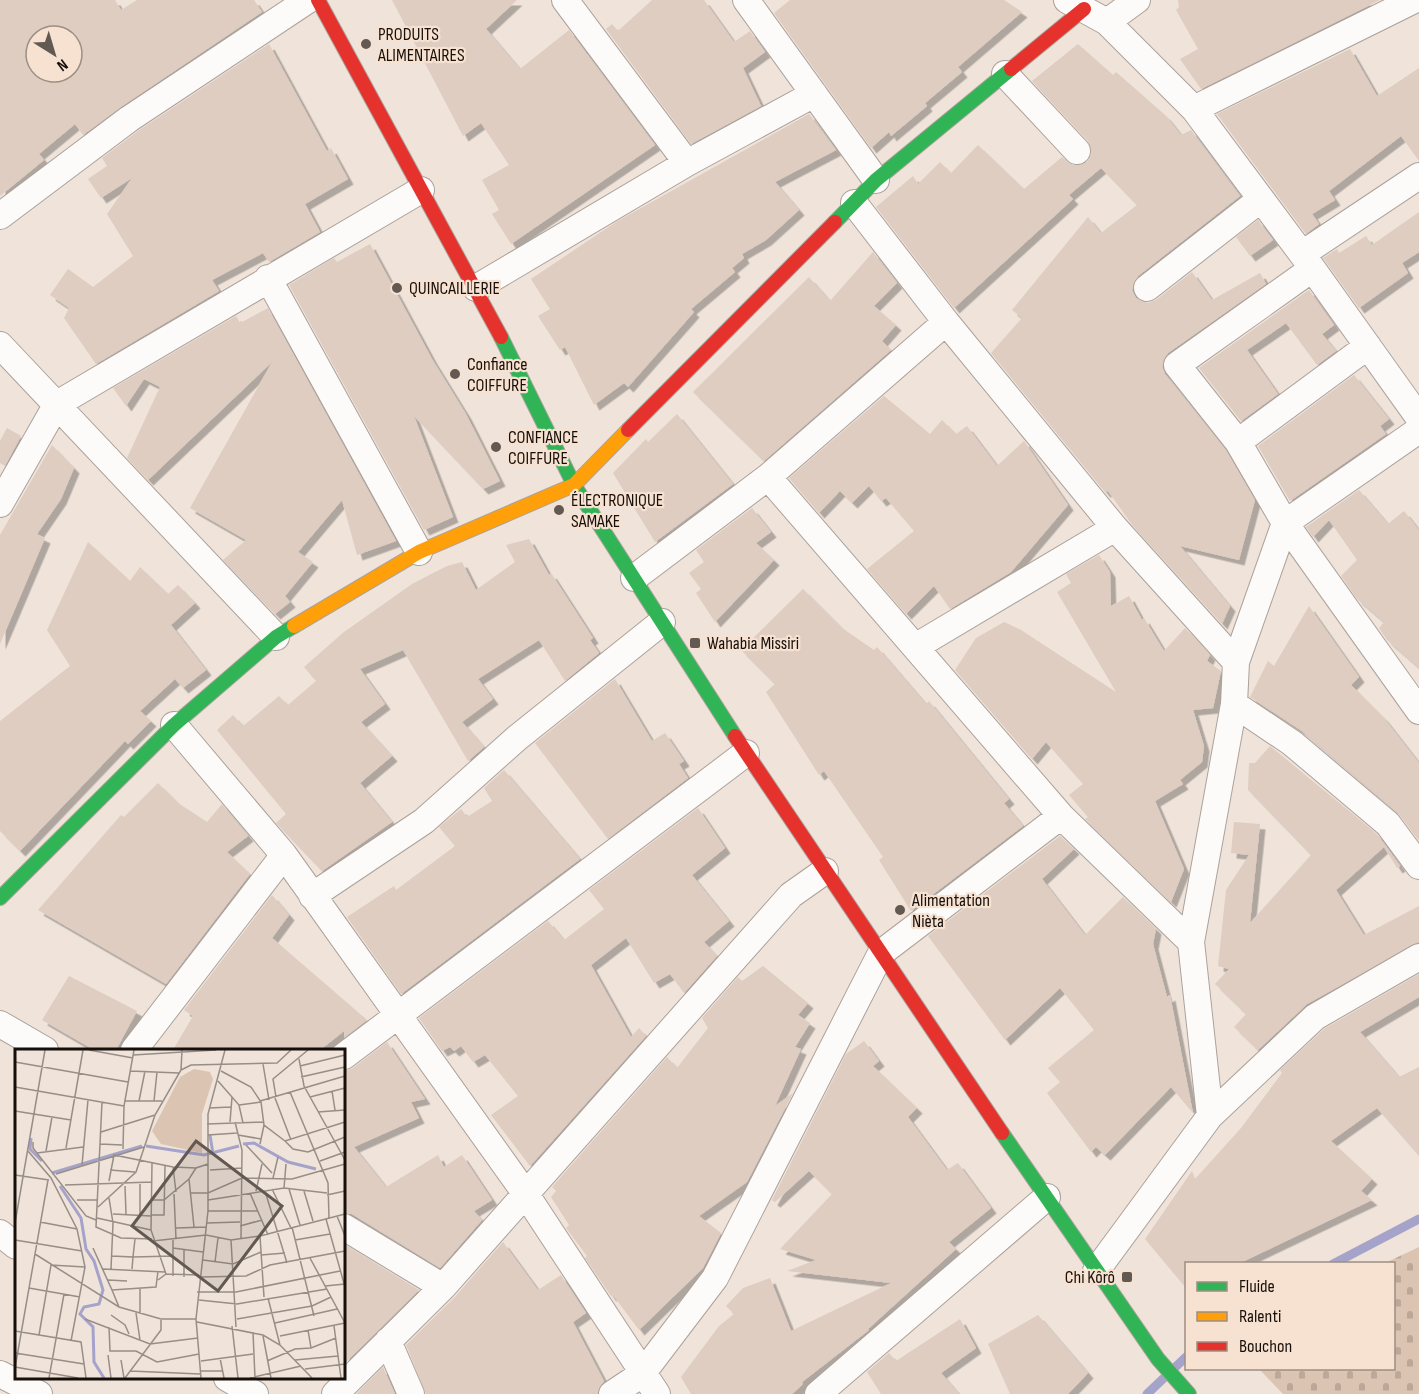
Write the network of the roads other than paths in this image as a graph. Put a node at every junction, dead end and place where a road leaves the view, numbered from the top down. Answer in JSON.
{"nodes":[{"id":1,"x":564,"y":0,"type":"edge"},
{"id":2,"x":1137,"y":0,"type":"edge"},
{"id":3,"x":1414,"y":0,"type":"edge"},
{"id":4,"x":322,"y":3,"type":"edge"},
{"id":5,"x":757,"y":4,"type":"edge"},
{"id":6,"x":1076,"y":4,"type":"edge"},
{"id":7,"x":1107,"y":22,"type":"junction"},
{"id":8,"x":1005,"y":74,"type":"junction"},
{"id":9,"x":814,"y":93,"type":"junction"},
{"id":10,"x":1194,"y":110,"type":"junction"},
{"id":11,"x":1077,"y":151,"type":"dead end"},
{"id":12,"x":687,"y":163,"type":"junction"},
{"id":13,"x":1419,"y":176,"type":"edge"},
{"id":14,"x":876,"y":180,"type":"junction"},
{"id":15,"x":421,"y":190,"type":"junction"},
{"id":16,"x":1261,"y":199,"type":"junction"},
{"id":17,"x":854,"y":203,"type":"junction"},
{"id":18,"x":0,"y":216,"type":"edge"},
{"id":19,"x":1307,"y":261,"type":"junction"},
{"id":20,"x":268,"y":278,"type":"junction"},
{"id":21,"x":476,"y":288,"type":"junction"},
{"id":22,"x":1147,"y":288,"type":"dead end"},
{"id":23,"x":946,"y":322,"type":"junction"},
{"id":24,"x":0,"y":345,"type":"edge"},
{"id":25,"x":1368,"y":346,"type":"junction"},
{"id":26,"x":57,"y":404,"type":"junction"},
{"id":27,"x":1419,"y":418,"type":"edge"},
{"id":28,"x":1419,"y":430,"type":"edge"},
{"id":29,"x":1238,"y":442,"type":"junction"},
{"id":30,"x":768,"y":477,"type":"junction"},
{"id":31,"x":574,"y":485,"type":"junction"},
{"id":32,"x":0,"y":504,"type":"edge"},
{"id":33,"x":1285,"y":523,"type":"junction"},
{"id":34,"x":1115,"y":528,"type":"junction"},
{"id":35,"x":419,"y":552,"type":"junction"},
{"id":36,"x":634,"y":578,"type":"junction"},
{"id":37,"x":662,"y":622,"type":"junction"},
{"id":38,"x":276,"y":637,"type":"junction"},
{"id":39,"x":915,"y":647,"type":"junction"},
{"id":40,"x":1236,"y":662,"type":"junction"},
{"id":41,"x":1234,"y":704,"type":"junction"},
{"id":42,"x":1419,"y":711,"type":"edge"},
{"id":43,"x":174,"y":725,"type":"junction"},
{"id":44,"x":746,"y":753,"type":"junction"},
{"id":45,"x":1061,"y":816,"type":"junction"},
{"id":46,"x":284,"y":855,"type":"junction"},
{"id":47,"x":1419,"y":866,"type":"edge"},
{"id":48,"x":825,"y":871,"type":"junction"},
{"id":49,"x":312,"y":896,"type":"junction"},
{"id":50,"x":0,"y":898,"type":"edge"},
{"id":51,"x":1191,"y":942,"type":"junction"},
{"id":52,"x":881,"y":953,"type":"junction"},
{"id":53,"x":1419,"y":957,"type":"edge"},
{"id":54,"x":397,"y":1017,"type":"junction"},
{"id":55,"x":0,"y":1024,"type":"edge"},
{"id":56,"x":43,"y":1049,"type":"edge"},
{"id":57,"x":135,"y":1049,"type":"edge"},
{"id":58,"x":345,"y":1055,"type":"edge"},
{"id":59,"x":1210,"y":1116,"type":"junction"},
{"id":60,"x":525,"y":1193,"type":"junction"},
{"id":61,"x":1047,"y":1197,"type":"junction"},
{"id":62,"x":345,"y":1228,"type":"edge"},
{"id":63,"x":0,"y":1233,"type":"edge"},
{"id":64,"x":15,"y":1245,"type":"edge"},
{"id":65,"x":1096,"y":1271,"type":"junction"},
{"id":66,"x":443,"y":1287,"type":"junction"},
{"id":67,"x":388,"y":1341,"type":"junction"},
{"id":68,"x":0,"y":1374,"type":"edge"},
{"id":69,"x":230,"y":1379,"type":"edge"},
{"id":70,"x":650,"y":1384,"type":"edge"},
{"id":71,"x":39,"y":1394,"type":"edge"},
{"id":72,"x":255,"y":1394,"type":"edge"},
{"id":73,"x":335,"y":1394,"type":"edge"},
{"id":74,"x":411,"y":1394,"type":"edge"},
{"id":75,"x":612,"y":1394,"type":"edge"},
{"id":76,"x":818,"y":1394,"type":"edge"},
{"id":77,"x":1189,"y":1394,"type":"edge"}],
"edges":[{"from":1,"to":12,"type":"street"},
{"from":2,"to":7,"type":"street"},
{"from":3,"to":10,"type":"street"},
{"from":4,"to":15,"type":"main road"},
{"from":4,"to":18,"type":"street"},
{"from":5,"to":9,"type":"street"},
{"from":6,"to":7,"type":"street"},
{"from":6,"to":8,"type":"main road"},
{"from":7,"to":10,"type":"street"},
{"from":8,"to":11,"type":"street"},
{"from":8,"to":14,"type":"main road"},
{"from":9,"to":12,"type":"street"},
{"from":9,"to":14,"type":"street"},
{"from":10,"to":16,"type":"street"},
{"from":12,"to":21,"type":"street"},
{"from":13,"to":19,"type":"street"},
{"from":14,"to":17,"type":"main road"},
{"from":15,"to":20,"type":"street"},
{"from":15,"to":21,"type":"main road"},
{"from":16,"to":19,"type":"street"},
{"from":16,"to":22,"type":"street"},
{"from":17,"to":23,"type":"street"},
{"from":17,"to":31,"type":"main road"},
{"from":19,"to":25,"type":"street"},
{"from":19,"to":29,"type":"street"},
{"from":20,"to":26,"type":"street"},
{"from":20,"to":35,"type":"street"},
{"from":21,"to":31,"type":"main road"},
{"from":23,"to":30,"type":"street"},
{"from":23,"to":34,"type":"street"},
{"from":24,"to":26,"type":"street"},
{"from":25,"to":27,"type":"street"},
{"from":25,"to":29,"type":"street"},
{"from":26,"to":32,"type":"street"},
{"from":26,"to":38,"type":"street"},
{"from":28,"to":33,"type":"street"},
{"from":29,"to":33,"type":"street"},
{"from":30,"to":36,"type":"street"},
{"from":30,"to":39,"type":"street"},
{"from":31,"to":35,"type":"main road"},
{"from":31,"to":36,"type":"main road"},
{"from":33,"to":40,"type":"street"},
{"from":33,"to":42,"type":"street"},
{"from":34,"to":39,"type":"street"},
{"from":34,"to":40,"type":"street"},
{"from":35,"to":38,"type":"main road"},
{"from":36,"to":37,"type":"main road"},
{"from":37,"to":44,"type":"main road"},
{"from":37,"to":49,"type":"street"},
{"from":38,"to":43,"type":"main road"},
{"from":39,"to":45,"type":"street"},
{"from":40,"to":41,"type":"street"},
{"from":41,"to":47,"type":"street"},
{"from":41,"to":51,"type":"street"},
{"from":43,"to":46,"type":"street"},
{"from":43,"to":50,"type":"main road"},
{"from":44,"to":48,"type":"main road"},
{"from":44,"to":54,"type":"street"},
{"from":45,"to":51,"type":"street"},
{"from":45,"to":52,"type":"street"},
{"from":46,"to":49,"type":"street"},
{"from":46,"to":57,"type":"street"},
{"from":48,"to":52,"type":"main road"},
{"from":48,"to":60,"type":"street"},
{"from":49,"to":54,"type":"street"},
{"from":51,"to":59,"type":"street"},
{"from":52,"to":61,"type":"main road"},
{"from":52,"to":70,"type":"street"},
{"from":53,"to":59,"type":"street"},
{"from":54,"to":58,"type":"street"},
{"from":54,"to":60,"type":"street"},
{"from":55,"to":56,"type":"street"},
{"from":59,"to":65,"type":"street"},
{"from":60,"to":66,"type":"street"},
{"from":60,"to":70,"type":"street"},
{"from":61,"to":65,"type":"main road"},
{"from":61,"to":76,"type":"street"},
{"from":62,"to":66,"type":"street"},
{"from":63,"to":64,"type":"street"},
{"from":65,"to":77,"type":"main road"},
{"from":66,"to":67,"type":"street"},
{"from":67,"to":73,"type":"street"},
{"from":67,"to":74,"type":"street"},
{"from":68,"to":71,"type":"street"},
{"from":69,"to":72,"type":"street"},
{"from":70,"to":75,"type":"street"}]}
